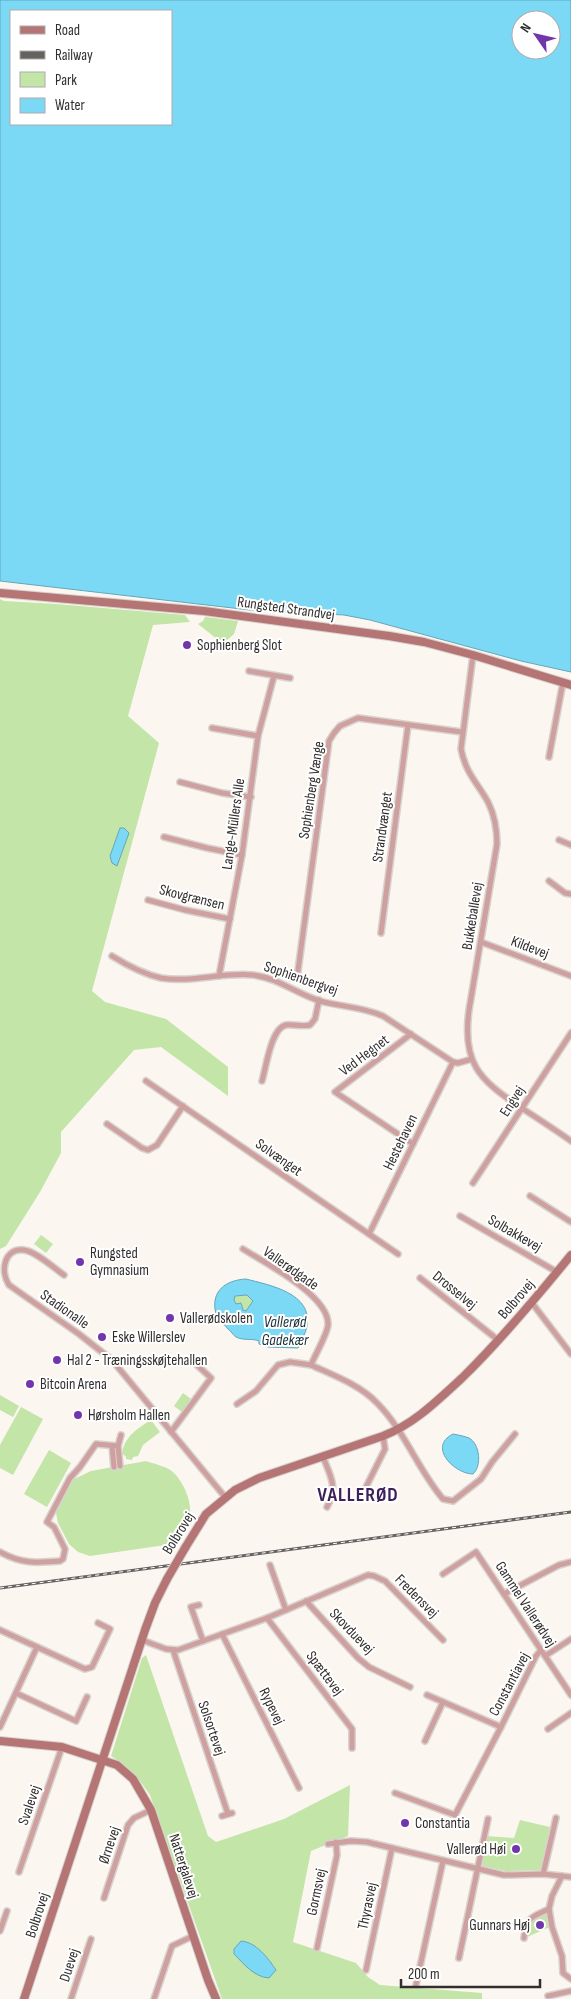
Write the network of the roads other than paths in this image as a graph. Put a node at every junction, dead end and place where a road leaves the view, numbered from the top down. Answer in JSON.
{"nodes":[{"id":1,"x":0,"y":593,"type":"edge"},
{"id":2,"x":473,"y":655,"type":"junction"},
{"id":3,"x":249,"y":671,"type":"dead end"},
{"id":4,"x":274,"y":676,"type":"junction"},
{"id":5,"x":290,"y":678,"type":"dead end"},
{"id":6,"x":563,"y":682,"type":"junction"},
{"id":7,"x":571,"y":684,"type":"edge"},
{"id":8,"x":408,"y":725,"type":"junction"},
{"id":9,"x":212,"y":728,"type":"dead end"},
{"id":10,"x":462,"y":732,"type":"junction"},
{"id":11,"x":258,"y":736,"type":"junction"},
{"id":12,"x":549,"y":757,"type":"dead end"},
{"id":13,"x":180,"y":782,"type":"dead end"},
{"id":14,"x":251,"y":797,"type":"junction"},
{"id":15,"x":164,"y":837,"type":"dead end"},
{"id":16,"x":559,"y":840,"type":"dead end"},
{"id":17,"x":571,"y":845,"type":"edge"},
{"id":18,"x":242,"y":855,"type":"junction"},
{"id":19,"x":549,"y":881,"type":"dead end"},
{"id":20,"x":571,"y":894,"type":"edge"},
{"id":21,"x":148,"y":900,"type":"dead end"},
{"id":22,"x":230,"y":919,"type":"junction"},
{"id":23,"x":380,"y":932,"type":"dead end"},
{"id":24,"x":480,"y":942,"type":"junction"},
{"id":25,"x":112,"y":956,"type":"dead end"},
{"id":26,"x":219,"y":976,"type":"junction"},
{"id":27,"x":571,"y":976,"type":"edge"},
{"id":28,"x":291,"y":978,"type":"dead end"},
{"id":29,"x":319,"y":1000,"type":"junction"},
{"id":30,"x":571,"y":1033,"type":"edge"},
{"id":31,"x":411,"y":1034,"type":"junction"},
{"id":32,"x":472,"y":1059,"type":"junction"},
{"id":33,"x":453,"y":1062,"type":"junction"},
{"id":34,"x":146,"y":1081,"type":"dead end"},
{"id":35,"x":262,"y":1081,"type":"dead end"},
{"id":36,"x":183,"y":1106,"type":"junction"},
{"id":37,"x":522,"y":1108,"type":"junction"},
{"id":38,"x":106,"y":1124,"type":"dead end"},
{"id":39,"x":571,"y":1141,"type":"edge"},
{"id":40,"x":413,"y":1144,"type":"junction"},
{"id":41,"x":473,"y":1183,"type":"dead end"},
{"id":42,"x":530,"y":1196,"type":"dead end"},
{"id":43,"x":460,"y":1216,"type":"dead end"},
{"id":44,"x":571,"y":1222,"type":"edge"},
{"id":45,"x":369,"y":1234,"type":"junction"},
{"id":46,"x":243,"y":1249,"type":"dead end"},
{"id":47,"x":398,"y":1254,"type":"dead end"},
{"id":48,"x":571,"y":1256,"type":"edge"},
{"id":49,"x":557,"y":1272,"type":"junction"},
{"id":50,"x":64,"y":1275,"type":"dead end"},
{"id":51,"x":420,"y":1278,"type":"dead end"},
{"id":52,"x":532,"y":1303,"type":"junction"},
{"id":53,"x":498,"y":1340,"type":"junction"},
{"id":54,"x":571,"y":1354,"type":"edge"},
{"id":55,"x":311,"y":1365,"type":"junction"},
{"id":56,"x":197,"y":1366,"type":"dead end"},
{"id":57,"x":237,"y":1404,"type":"dead end"},
{"id":58,"x":398,"y":1430,"type":"junction"},
{"id":59,"x":171,"y":1432,"type":"junction"},
{"id":60,"x":515,"y":1434,"type":"dead end"},
{"id":61,"x":122,"y":1435,"type":"dead end"},
{"id":62,"x":383,"y":1436,"type":"junction"},
{"id":63,"x":115,"y":1446,"type":"junction"},
{"id":64,"x":323,"y":1457,"type":"junction"},
{"id":65,"x":117,"y":1467,"type":"dead end"},
{"id":66,"x":366,"y":1486,"type":"dead end"},
{"id":67,"x":225,"y":1497,"type":"junction"},
{"id":68,"x":327,"y":1507,"type":"dead end"},
{"id":69,"x":0,"y":1552,"type":"edge"},
{"id":70,"x":571,"y":1562,"type":"edge"},
{"id":71,"x":270,"y":1565,"type":"dead end"},
{"id":72,"x":443,"y":1574,"type":"dead end"},
{"id":73,"x":504,"y":1594,"type":"junction"},
{"id":74,"x":306,"y":1601,"type":"junction"},
{"id":75,"x":199,"y":1605,"type":"dead end"},
{"id":76,"x":286,"y":1610,"type":"junction"},
{"id":77,"x":267,"y":1618,"type":"junction"},
{"id":78,"x":98,"y":1623,"type":"dead end"},
{"id":79,"x":0,"y":1630,"type":"edge"},
{"id":80,"x":222,"y":1634,"type":"junction"},
{"id":81,"x":571,"y":1639,"type":"edge"},
{"id":82,"x":142,"y":1640,"type":"junction"},
{"id":83,"x":443,"y":1640,"type":"dead end"},
{"id":84,"x":204,"y":1641,"type":"junction"},
{"id":85,"x":37,"y":1647,"type":"junction"},
{"id":86,"x":173,"y":1650,"type":"junction"},
{"id":87,"x":543,"y":1653,"type":"junction"},
{"id":88,"x":410,"y":1687,"type":"dead end"},
{"id":89,"x":16,"y":1693,"type":"junction"},
{"id":90,"x":428,"y":1695,"type":"dead end"},
{"id":91,"x":571,"y":1695,"type":"edge"},
{"id":92,"x":87,"y":1697,"type":"dead end"},
{"id":93,"x":443,"y":1702,"type":"junction"},
{"id":94,"x":0,"y":1709,"type":"edge"},
{"id":95,"x":7,"y":1712,"type":"junction"},
{"id":96,"x":571,"y":1713,"type":"edge"},
{"id":97,"x":0,"y":1727,"type":"edge"},
{"id":98,"x":500,"y":1727,"type":"junction"},
{"id":99,"x":548,"y":1728,"type":"dead end"},
{"id":100,"x":0,"y":1741,"type":"edge"},
{"id":101,"x":425,"y":1741,"type":"dead end"},
{"id":102,"x":62,"y":1747,"type":"junction"},
{"id":103,"x":352,"y":1748,"type":"dead end"},
{"id":104,"x":103,"y":1760,"type":"junction"},
{"id":105,"x":299,"y":1788,"type":"dead end"},
{"id":106,"x":395,"y":1794,"type":"dead end"},
{"id":107,"x":151,"y":1810,"type":"junction"},
{"id":108,"x":227,"y":1814,"type":"dead end"},
{"id":109,"x":556,"y":1818,"type":"dead end"},
{"id":110,"x":488,"y":1819,"type":"dead end"},
{"id":111,"x":336,"y":1842,"type":"junction"},
{"id":112,"x":328,"y":1844,"type":"dead end"},
{"id":113,"x":392,"y":1848,"type":"junction"},
{"id":114,"x":443,"y":1861,"type":"junction"},
{"id":115,"x":478,"y":1869,"type":"junction"},
{"id":116,"x":19,"y":1872,"type":"dead end"},
{"id":117,"x":544,"y":1874,"type":"junction"},
{"id":118,"x":562,"y":1876,"type":"junction"},
{"id":119,"x":571,"y":1877,"type":"edge"},
{"id":120,"x":104,"y":1898,"type":"dead end"},
{"id":121,"x":549,"y":1909,"type":"junction"},
{"id":122,"x":7,"y":1911,"type":"dead end"},
{"id":123,"x":0,"y":1931,"type":"edge"},
{"id":124,"x":193,"y":1936,"type":"junction"},
{"id":125,"x":524,"y":1938,"type":"dead end"},
{"id":126,"x":91,"y":1939,"type":"dead end"},
{"id":127,"x":317,"y":1948,"type":"dead end"},
{"id":128,"x":459,"y":1958,"type":"dead end"},
{"id":129,"x":366,"y":1970,"type":"dead end"},
{"id":130,"x":571,"y":1978,"type":"edge"},
{"id":131,"x":416,"y":1985,"type":"dead end"},
{"id":132,"x":571,"y":1991,"type":"edge"},
{"id":133,"x":548,"y":1996,"type":"dead end"},
{"id":134,"x":24,"y":1999,"type":"edge"},
{"id":135,"x":71,"y":1999,"type":"edge"},
{"id":136,"x":154,"y":1999,"type":"edge"},
{"id":137,"x":216,"y":1999,"type":"edge"}],
"edges":[{"from":1,"to":2,"type":"street","name":"Rungsted Strandvej"},
{"from":2,"to":6,"type":"street","name":"Rungsted Strandvej"},
{"from":2,"to":10,"type":"street","name":"Bukkeballevej"},
{"from":3,"to":4,"type":"street"},
{"from":4,"to":5,"type":"street"},
{"from":4,"to":11,"type":"street","name":"Lange-Müllers Alle"},
{"from":6,"to":7,"type":"street","name":"Rungsted Strandvej"},
{"from":6,"to":12,"type":"street"},
{"from":8,"to":10,"type":"street","name":"Sophienberg Vænge"},
{"from":8,"to":23,"type":"street","name":"Strandvænget"},
{"from":8,"to":28,"type":"street","name":"Sophienberg Vænge"},
{"from":9,"to":11,"type":"street"},
{"from":10,"to":24,"type":"street","name":"Bukkeballevej"},
{"from":11,"to":14,"type":"street","name":"Lange-Müllers Alle"},
{"from":13,"to":14,"type":"street"},
{"from":14,"to":18,"type":"street","name":"Lange-Müllers Alle"},
{"from":15,"to":18,"type":"street"},
{"from":16,"to":17,"type":"street"},
{"from":18,"to":22,"type":"street","name":"Lange-Müllers Alle"},
{"from":19,"to":20,"type":"street"},
{"from":21,"to":22,"type":"street","name":"Skovgrænsen"},
{"from":22,"to":26,"type":"street","name":"Lange-Müllers Alle"},
{"from":24,"to":27,"type":"street","name":"Kildevej"},
{"from":24,"to":32,"type":"street","name":"Bukkeballevej"},
{"from":25,"to":26,"type":"street","name":"Sophienbergvej"},
{"from":26,"to":29,"type":"street","name":"Sophienbergvej"},
{"from":29,"to":31,"type":"street","name":"Sophienbergvej"},
{"from":29,"to":35,"type":"street"},
{"from":30,"to":37,"type":"street","name":"Engvej"},
{"from":31,"to":33,"type":"street","name":"Sophienbergvej"},
{"from":31,"to":40,"type":"street","name":"Ved Hegnet"},
{"from":32,"to":33,"type":"street"},
{"from":32,"to":37,"type":"street","name":"Bukkeballevej"},
{"from":33,"to":40,"type":"street","name":"Hestehaven"},
{"from":34,"to":36,"type":"street","name":"Solvænget"},
{"from":36,"to":38,"type":"street"},
{"from":36,"to":45,"type":"street","name":"Solvænget"},
{"from":37,"to":39,"type":"street","name":"Bukkeballevej"},
{"from":37,"to":41,"type":"street","name":"Engvej"},
{"from":40,"to":45,"type":"street","name":"Hestehaven"},
{"from":42,"to":44,"type":"street"},
{"from":43,"to":49,"type":"street","name":"Solbakkevej"},
{"from":45,"to":47,"type":"street","name":"Solvænget"},
{"from":46,"to":55,"type":"street","name":"Vallerødgade"},
{"from":48,"to":49,"type":"street","name":"Bolbrovej"},
{"from":49,"to":52,"type":"street","name":"Bolbrovej"},
{"from":50,"to":59,"type":"street","name":"Stadionalle"},
{"from":51,"to":53,"type":"street","name":"Drosselvej"},
{"from":52,"to":53,"type":"street","name":"Bolbrovej"},
{"from":52,"to":54,"type":"street"},
{"from":53,"to":58,"type":"street","name":"Bolbrovej"},
{"from":55,"to":57,"type":"street"},
{"from":55,"to":58,"type":"street"},
{"from":56,"to":59,"type":"street"},
{"from":58,"to":60,"type":"street"},
{"from":58,"to":62,"type":"street","name":"Bolbrovej"},
{"from":59,"to":67,"type":"street","name":"Stadionalle"},
{"from":61,"to":63,"type":"street"},
{"from":62,"to":64,"type":"street","name":"Bolbrovej"},
{"from":62,"to":66,"type":"street"},
{"from":63,"to":65,"type":"street"},
{"from":63,"to":69,"type":"street"},
{"from":64,"to":67,"type":"street","name":"Bolbrovej"},
{"from":64,"to":68,"type":"street"},
{"from":67,"to":82,"type":"street","name":"Bolbrovej","bridge":true},
{"from":70,"to":73,"type":"street"},
{"from":71,"to":76,"type":"street"},
{"from":72,"to":73,"type":"street","name":"Gammel Vallerødvej"},
{"from":73,"to":87,"type":"street","name":"Gammel Vallerødvej"},
{"from":74,"to":76,"type":"street","name":"Fredensvej"},
{"from":74,"to":83,"type":"street","name":"Fredensvej"},
{"from":74,"to":88,"type":"street","name":"Skovduevej"},
{"from":75,"to":84,"type":"street"},
{"from":76,"to":77,"type":"street","name":"Fredensvej"},
{"from":77,"to":80,"type":"street","name":"Fredensvej"},
{"from":77,"to":103,"type":"street","name":"Spættevej"},
{"from":78,"to":85,"type":"street"},
{"from":79,"to":85,"type":"street"},
{"from":80,"to":84,"type":"street","name":"Fredensvej"},
{"from":80,"to":105,"type":"street","name":"Rypevej"},
{"from":81,"to":87,"type":"street"},
{"from":82,"to":86,"type":"street"},
{"from":82,"to":104,"type":"street","name":"Bolbrovej"},
{"from":84,"to":86,"type":"street","name":"Fredensvej"},
{"from":85,"to":89,"type":"street"},
{"from":86,"to":108,"type":"street","name":"Solsortevej"},
{"from":87,"to":91,"type":"street","name":"Gammel Vallerødvej"},
{"from":87,"to":98,"type":"street","name":"Constantiavej"},
{"from":89,"to":92,"type":"street"},
{"from":89,"to":95,"type":"street"},
{"from":90,"to":93,"type":"street","name":"Constantiavej"},
{"from":93,"to":98,"type":"street","name":"Constantiavej"},
{"from":93,"to":101,"type":"street"},
{"from":94,"to":95,"type":"street"},
{"from":95,"to":97,"type":"street"},
{"from":96,"to":99,"type":"street"},
{"from":98,"to":106,"type":"street"},
{"from":100,"to":102,"type":"street","name":"Nattergalevej"},
{"from":102,"to":104,"type":"street","name":"Nattergalevej"},
{"from":102,"to":116,"type":"street","name":"Svalevej"},
{"from":104,"to":107,"type":"street","name":"Nattergalevej"},
{"from":104,"to":134,"type":"street","name":"Bolbrovej"},
{"from":107,"to":120,"type":"street","name":"Ørnevej"},
{"from":107,"to":124,"type":"street","name":"Nattergalevej"},
{"from":109,"to":117,"type":"street"},
{"from":110,"to":115,"type":"street"},
{"from":111,"to":112,"type":"street"},
{"from":111,"to":113,"type":"street"},
{"from":111,"to":127,"type":"street","name":"Gormsvej"},
{"from":113,"to":114,"type":"street"},
{"from":113,"to":129,"type":"street","name":"Thyrasvej"},
{"from":114,"to":115,"type":"street"},
{"from":114,"to":131,"type":"street"},
{"from":115,"to":117,"type":"street"},
{"from":115,"to":128,"type":"street"},
{"from":117,"to":118,"type":"street"},
{"from":118,"to":119,"type":"street"},
{"from":118,"to":121,"type":"street"},
{"from":121,"to":125,"type":"street"},
{"from":121,"to":130,"type":"street"},
{"from":122,"to":123,"type":"street"},
{"from":124,"to":136,"type":"street"},
{"from":124,"to":137,"type":"street","name":"Nattergalevej"},
{"from":126,"to":135,"type":"street","name":"Duevej"},
{"from":132,"to":133,"type":"street"}]}
